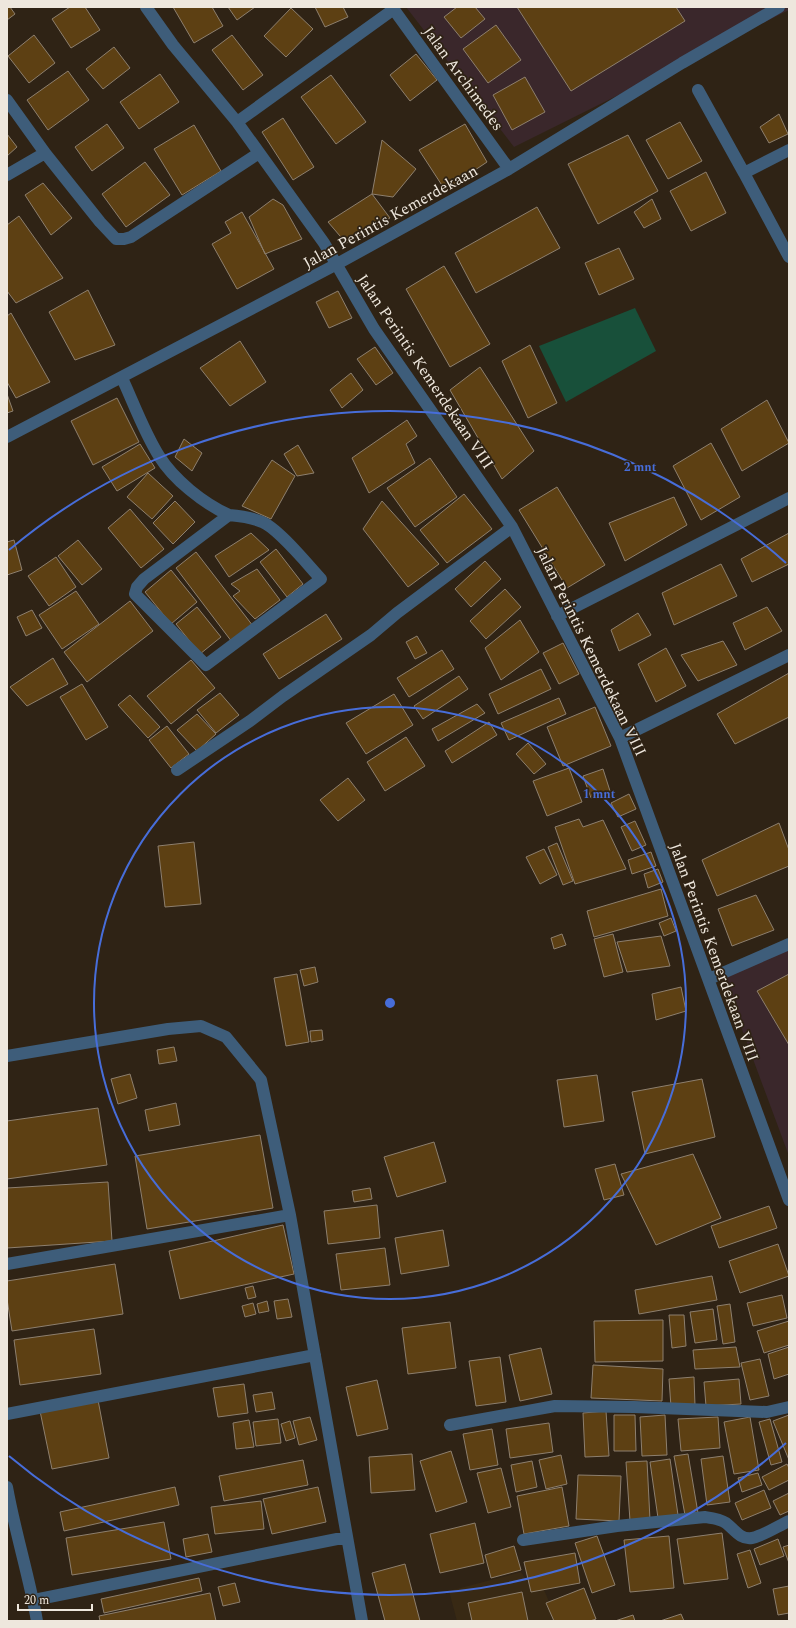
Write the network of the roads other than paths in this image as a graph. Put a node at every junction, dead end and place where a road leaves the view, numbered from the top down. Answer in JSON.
{"nodes":[{"id":1,"x":146,"y":7,"type":"edge"},
{"id":2,"x":779,"y":7,"type":"edge"},
{"id":3,"x":393,"y":8,"type":"edge"},
{"id":4,"x":698,"y":90,"type":"dead end"},
{"id":5,"x":7,"y":100,"type":"edge"},
{"id":6,"x":237,"y":122,"type":"junction"},
{"id":7,"x":789,"y":150,"type":"edge"},
{"id":8,"x":45,"y":153,"type":"junction"},
{"id":9,"x":259,"y":153,"type":"junction"},
{"id":10,"x":509,"y":169,"type":"junction"},
{"id":11,"x":744,"y":173,"type":"junction"},
{"id":12,"x":7,"y":175,"type":"edge"},
{"id":13,"x":789,"y":257,"type":"edge"},
{"id":14,"x":336,"y":264,"type":"junction"},
{"id":15,"x":122,"y":378,"type":"junction"},
{"id":16,"x":7,"y":437,"type":"edge"},
{"id":17,"x":789,"y":498,"type":"edge"},
{"id":18,"x":229,"y":515,"type":"junction"},
{"id":19,"x":512,"y":527,"type":"junction"},
{"id":20,"x":558,"y":616,"type":"junction"},
{"id":21,"x":789,"y":655,"type":"edge"},
{"id":22,"x":620,"y":738,"type":"junction"},
{"id":23,"x":177,"y":770,"type":"dead end"},
{"id":24,"x":789,"y":944,"type":"edge"},
{"id":25,"x":710,"y":979,"type":"junction"},
{"id":26,"x":7,"y":1056,"type":"edge"},
{"id":27,"x":789,"y":1200,"type":"edge"},
{"id":28,"x":290,"y":1214,"type":"junction"},
{"id":29,"x":7,"y":1264,"type":"edge"},
{"id":30,"x":315,"y":1355,"type":"junction"},
{"id":31,"x":789,"y":1407,"type":"edge"},
{"id":32,"x":7,"y":1414,"type":"edge"},
{"id":33,"x":450,"y":1425,"type":"dead end"},
{"id":34,"x":7,"y":1487,"type":"edge"},
{"id":35,"x":10,"y":1517,"type":"edge"},
{"id":36,"x":789,"y":1521,"type":"edge"},
{"id":37,"x":347,"y":1538,"type":"junction"},
{"id":38,"x":523,"y":1540,"type":"dead end"},
{"id":39,"x":34,"y":1600,"type":"junction"},
{"id":40,"x":37,"y":1621,"type":"edge"},
{"id":41,"x":362,"y":1621,"type":"edge"}],
"edges":[{"from":1,"to":6,"type":"street","name":"Jalan Perintis Kemerdekaan VIII"},
{"from":2,"to":10,"type":"street","name":"Jalan Perintis Kemerdekaan"},
{"from":3,"to":6,"type":"street"},
{"from":3,"to":10,"type":"street","name":"Jalan Archimedes"},
{"from":4,"to":11,"type":"street"},
{"from":5,"to":8,"type":"street"},
{"from":6,"to":9,"type":"street","name":"Jalan Perintis Kemerdekaan VIII"},
{"from":7,"to":11,"type":"street"},
{"from":8,"to":9,"type":"street"},
{"from":8,"to":12,"type":"street"},
{"from":9,"to":14,"type":"street","name":"Jalan Perintis Kemerdekaan VIII"},
{"from":10,"to":14,"type":"street","name":"Jalan Perintis Kemerdekaan"},
{"from":11,"to":13,"type":"street"},
{"from":14,"to":15,"type":"street","name":"Jalan Perintis Kemerdekaan"},
{"from":14,"to":19,"type":"street","name":"Jalan Perintis Kemerdekaan VIII"},
{"from":15,"to":16,"type":"street","name":"Jalan Perintis Kemerdekaan"},
{"from":15,"to":18,"type":"street"},
{"from":17,"to":20,"type":"street"},
{"from":18,"to":18,"type":"street"},
{"from":19,"to":20,"type":"street","name":"Jalan Perintis Kemerdekaan VIII"},
{"from":19,"to":23,"type":"street"},
{"from":20,"to":22,"type":"street","name":"Jalan Perintis Kemerdekaan VIII"},
{"from":21,"to":22,"type":"street"},
{"from":22,"to":25,"type":"street","name":"Jalan Perintis Kemerdekaan VIII"},
{"from":24,"to":25,"type":"street"},
{"from":25,"to":27,"type":"street","name":"Jalan Perintis Kemerdekaan VIII"},
{"from":26,"to":28,"type":"street"},
{"from":28,"to":29,"type":"street"},
{"from":28,"to":30,"type":"street"},
{"from":30,"to":32,"type":"street"},
{"from":30,"to":37,"type":"street"},
{"from":31,"to":33,"type":"street"},
{"from":34,"to":35,"type":"street"},
{"from":35,"to":39,"type":"street"},
{"from":36,"to":38,"type":"street"},
{"from":37,"to":39,"type":"street"},
{"from":37,"to":41,"type":"street"},
{"from":39,"to":40,"type":"street"}]}
